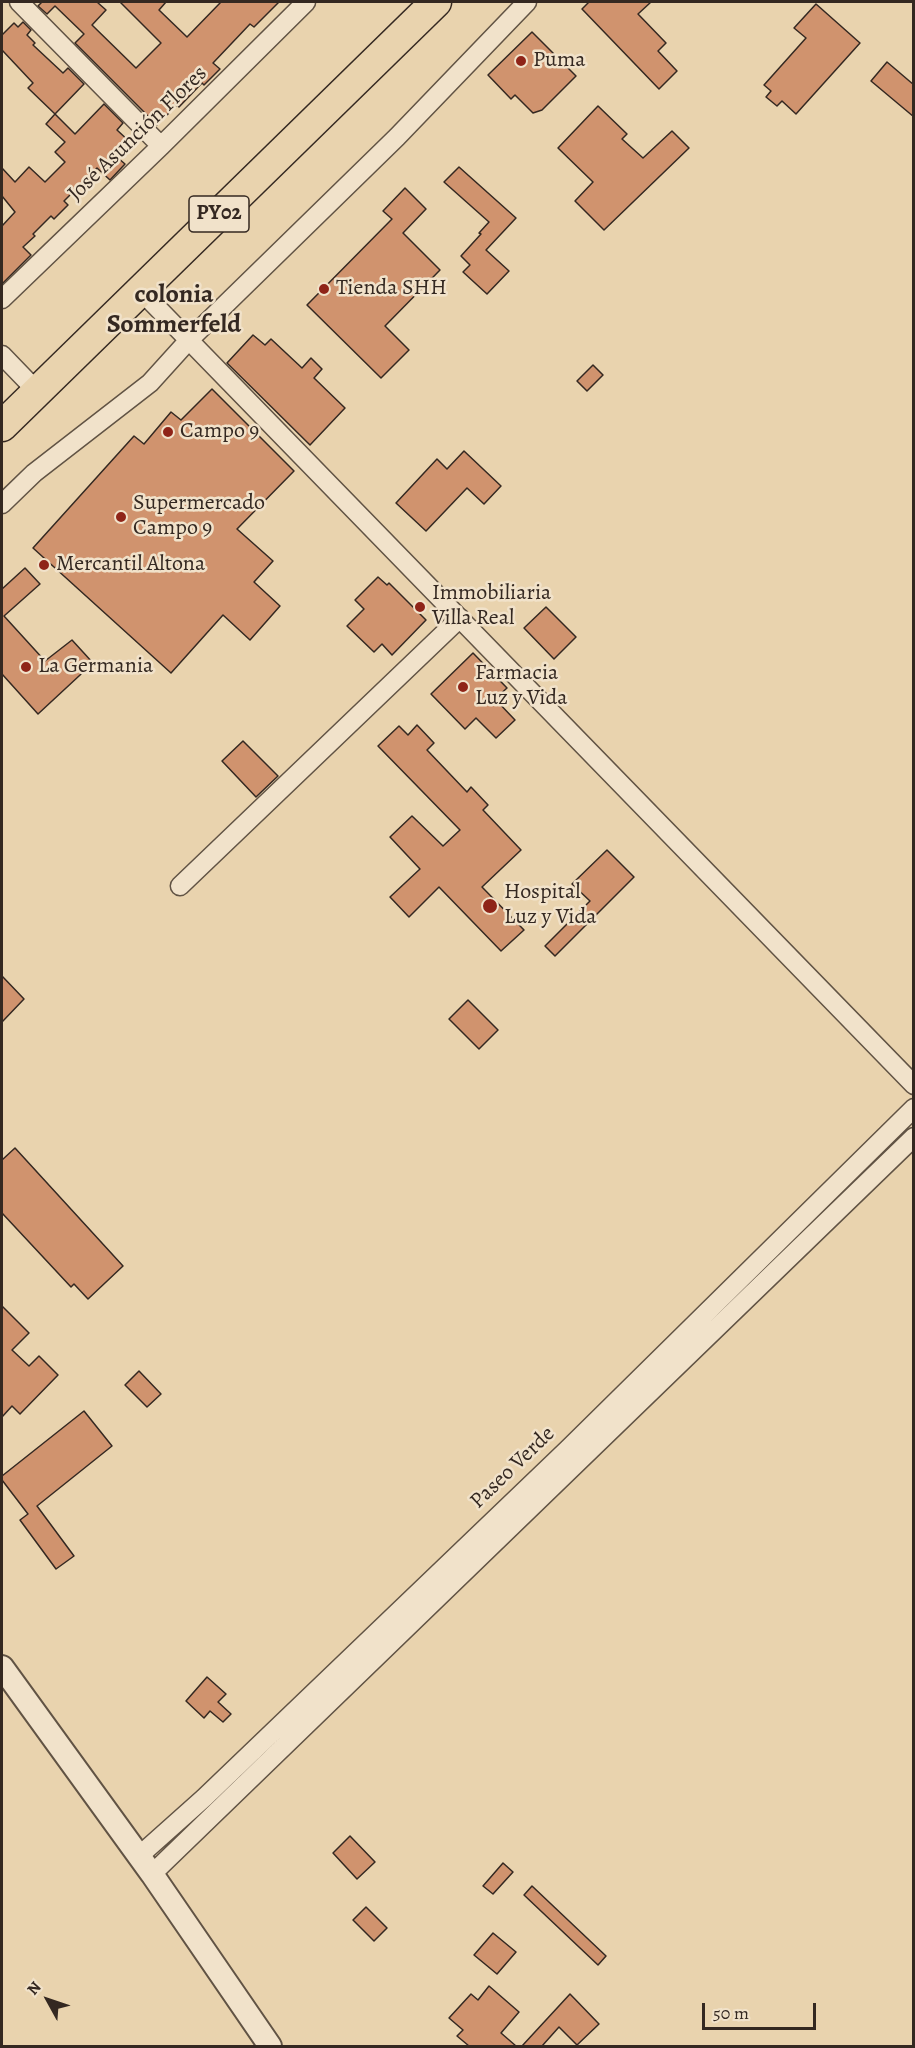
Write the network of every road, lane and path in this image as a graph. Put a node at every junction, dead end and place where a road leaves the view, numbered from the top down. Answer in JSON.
{"nodes":[{"id":1,"x":19,"y":2,"type":"edge"},
{"id":2,"x":306,"y":2,"type":"edge"},
{"id":3,"x":419,"y":2,"type":"edge"},
{"id":4,"x":436,"y":2,"type":"edge"},
{"id":5,"x":527,"y":2,"type":"edge"},
{"id":6,"x":161,"y":146,"type":"junction"},
{"id":7,"x":141,"y":291,"type":"junction"},
{"id":8,"x":2,"y":299,"type":"edge"},
{"id":9,"x":188,"y":341,"type":"junction"},
{"id":10,"x":2,"y":355,"type":"edge"},
{"id":11,"x":28,"y":382,"type":"junction"},
{"id":12,"x":2,"y":409,"type":"edge"},
{"id":13,"x":2,"y":426,"type":"edge"},
{"id":14,"x":2,"y":504,"type":"edge"},
{"id":15,"x":460,"y":618,"type":"junction"},
{"id":16,"x":180,"y":886,"type":"dead end"},
{"id":17,"x":914,"y":1085,"type":"edge"},
{"id":18,"x":914,"y":1108,"type":"edge"},
{"id":19,"x":914,"y":1137,"type":"edge"},
{"id":20,"x":573,"y":1454,"type":"junction"},
{"id":21,"x":2,"y":1667,"type":"edge"},
{"id":22,"x":139,"y":1856,"type":"junction"},
{"id":23,"x":152,"y":1874,"type":"junction"},
{"id":24,"x":270,"y":2046,"type":"edge"}],
"edges":[{"from":1,"to":6,"type":"street"},
{"from":2,"to":6,"type":"street","name":"José Asunción Flores"},
{"from":3,"to":11,"type":"highway","number":"PY02"},
{"from":4,"to":7,"type":"highway","number":"PY02"},
{"from":5,"to":9,"type":"street"},
{"from":6,"to":8,"type":"street","name":"José Asunción Flores"},
{"from":7,"to":9,"type":"street"},
{"from":7,"to":13,"type":"highway","number":"PY02"},
{"from":9,"to":14,"type":"street"},
{"from":9,"to":15,"type":"street"},
{"from":10,"to":11,"type":"street"},
{"from":11,"to":12,"type":"highway","number":"PY02"},
{"from":15,"to":16,"type":"street"},
{"from":15,"to":17,"type":"street"},
{"from":18,"to":20,"type":"street","name":"Paseo Verde"},
{"from":19,"to":20,"type":"street","name":"Paseo Verde"},
{"from":20,"to":22,"type":"street","name":"Paseo Verde"},
{"from":20,"to":23,"type":"street","name":"Paseo Verde"},
{"from":21,"to":22,"type":"street"},
{"from":22,"to":23,"type":"street"},
{"from":23,"to":24,"type":"street"}]}
